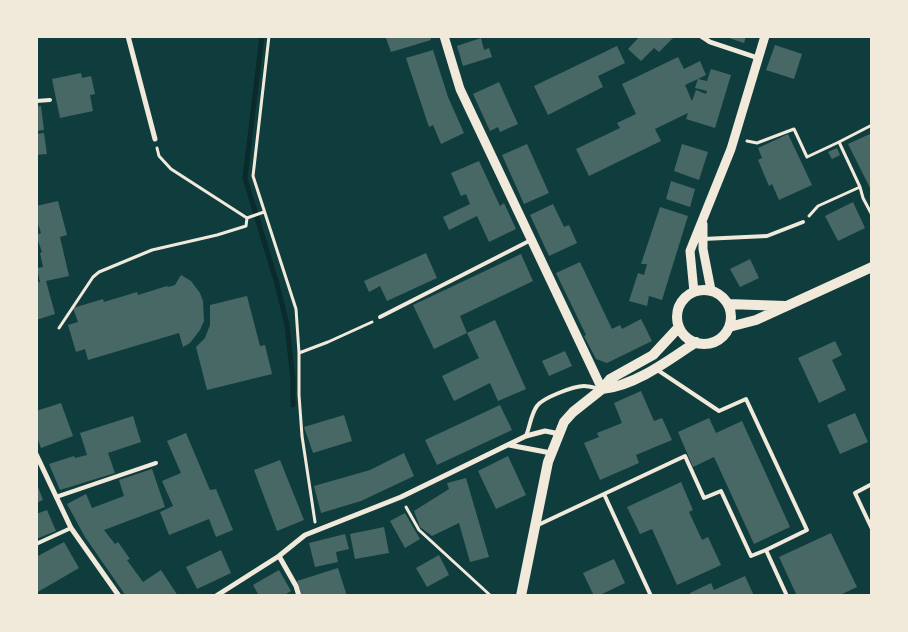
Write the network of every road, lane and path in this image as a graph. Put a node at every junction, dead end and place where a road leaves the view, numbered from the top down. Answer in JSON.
{"nodes":[{"id":1,"x":128,"y":36,"type":"edge"},
{"id":2,"x":269,"y":36,"type":"edge"},
{"id":3,"x":444,"y":36,"type":"edge"},
{"id":4,"x":701,"y":36,"type":"edge"},
{"id":5,"x":766,"y":36,"type":"edge"},
{"id":6,"x":758,"y":58,"type":"junction"},
{"id":7,"x":50,"y":100,"type":"dead end"},
{"id":8,"x":36,"y":101,"type":"edge"},
{"id":9,"x":872,"y":125,"type":"edge"},
{"id":10,"x":734,"y":138,"type":"junction"},
{"id":11,"x":155,"y":139,"type":"joint"},
{"id":12,"x":839,"y":142,"type":"junction"},
{"id":13,"x":860,"y":187,"type":"junction"},
{"id":14,"x":264,"y":212,"type":"junction"},
{"id":15,"x":872,"y":216,"type":"edge"},
{"id":16,"x":247,"y":218,"type":"junction"},
{"id":17,"x":703,"y":219,"type":"junction"},
{"id":18,"x":803,"y":222,"type":"joint"},
{"id":19,"x":703,"y":239,"type":"junction"},
{"id":20,"x":531,"y":240,"type":"junction"},
{"id":21,"x":872,"y":267,"type":"edge"},
{"id":22,"x":711,"y":290,"type":"junction"},
{"id":23,"x":694,"y":292,"type":"junction"},
{"id":24,"x":728,"y":304,"type":"junction"},
{"id":25,"x":787,"y":307,"type":"junction"},
{"id":26,"x":380,"y":318,"type":"joint"},
{"id":27,"x":679,"y":327,"type":"junction"},
{"id":28,"x":729,"y":327,"type":"junction"},
{"id":29,"x":59,"y":328,"type":"dead end"},
{"id":30,"x":696,"y":342,"type":"junction"},
{"id":31,"x":299,"y":353,"type":"junction"},
{"id":32,"x":656,"y":369,"type":"junction"},
{"id":33,"x":602,"y":389,"type":"junction"},
{"id":34,"x":560,"y":434,"type":"junction"},
{"id":35,"x":526,"y":436,"type":"junction"},
{"id":36,"x":509,"y":445,"type":"junction"},
{"id":37,"x":551,"y":453,"type":"junction"},
{"id":38,"x":36,"y":454,"type":"edge"},
{"id":39,"x":156,"y":463,"type":"dead end"},
{"id":40,"x":872,"y":484,"type":"edge"},
{"id":41,"x":604,"y":494,"type":"junction"},
{"id":42,"x":56,"y":497,"type":"junction"},
{"id":43,"x":401,"y":498,"type":"junction"},
{"id":44,"x":534,"y":527,"type":"junction"},
{"id":45,"x":71,"y":528,"type":"junction"},
{"id":46,"x":316,"y":530,"type":"junction"},
{"id":47,"x":872,"y":530,"type":"edge"},
{"id":48,"x":36,"y":544,"type":"edge"},
{"id":49,"x":766,"y":550,"type":"junction"},
{"id":50,"x":279,"y":556,"type":"junction"},
{"id":51,"x":119,"y":596,"type":"edge"},
{"id":52,"x":216,"y":596,"type":"edge"},
{"id":53,"x":299,"y":596,"type":"edge"},
{"id":54,"x":429,"y":596,"type":"edge"},
{"id":55,"x":443,"y":596,"type":"edge"},
{"id":56,"x":491,"y":596,"type":"edge"},
{"id":57,"x":521,"y":596,"type":"edge"},
{"id":58,"x":651,"y":596,"type":"edge"},
{"id":59,"x":787,"y":596,"type":"edge"}],
"edges":[{"from":1,"to":11,"type":"street"},
{"from":2,"to":14,"type":"path"},
{"from":3,"to":20,"type":"street"},
{"from":4,"to":6,"type":"street"},
{"from":5,"to":6,"type":"street"},
{"from":6,"to":10,"type":"street"},
{"from":7,"to":8,"type":"lane"},
{"from":9,"to":12,"type":"path"},
{"from":10,"to":12,"type":"path"},
{"from":10,"to":17,"type":"street"},
{"from":11,"to":16,"type":"path"},
{"from":12,"to":13,"type":"path"},
{"from":13,"to":15,"type":"path"},
{"from":13,"to":18,"type":"path"},
{"from":14,"to":16,"type":"path"},
{"from":14,"to":31,"type":"path"},
{"from":16,"to":29,"type":"path"},
{"from":17,"to":19,"type":"street"},
{"from":17,"to":23,"type":"street"},
{"from":18,"to":19,"type":"lane"},
{"from":19,"to":22,"type":"street"},
{"from":20,"to":26,"type":"lane"},
{"from":20,"to":33,"type":"street"},
{"from":21,"to":25,"type":"main road"},
{"from":22,"to":23,"type":"main road"},
{"from":22,"to":24,"type":"main road"},
{"from":23,"to":27,"type":"main road"},
{"from":24,"to":25,"type":"main road"},
{"from":24,"to":28,"type":"main road"},
{"from":25,"to":28,"type":"main road"},
{"from":26,"to":31,"type":"path"},
{"from":27,"to":30,"type":"main road"},
{"from":27,"to":33,"type":"main road"},
{"from":28,"to":30,"type":"main road"},
{"from":30,"to":32,"type":"main road"},
{"from":31,"to":46,"type":"path"},
{"from":32,"to":33,"type":"main road"},
{"from":32,"to":49,"type":"lane"},
{"from":33,"to":34,"type":"main road"},
{"from":33,"to":35,"type":"lane"},
{"from":34,"to":35,"type":"street"},
{"from":34,"to":37,"type":"main road"},
{"from":35,"to":36,"type":"street"},
{"from":36,"to":37,"type":"street"},
{"from":36,"to":43,"type":"street"},
{"from":37,"to":44,"type":"main road"},
{"from":38,"to":42,"type":"street"},
{"from":39,"to":42,"type":"lane"},
{"from":40,"to":47,"type":"lane"},
{"from":41,"to":44,"type":"lane"},
{"from":41,"to":49,"type":"lane"},
{"from":41,"to":58,"type":"lane"},
{"from":42,"to":45,"type":"street"},
{"from":43,"to":46,"type":"street"},
{"from":43,"to":56,"type":"path"},
{"from":44,"to":57,"type":"main road"},
{"from":45,"to":48,"type":"lane"},
{"from":45,"to":51,"type":"street"},
{"from":46,"to":50,"type":"street"},
{"from":49,"to":59,"type":"lane"},
{"from":50,"to":52,"type":"street"},
{"from":50,"to":53,"type":"street"},
{"from":54,"to":55,"type":"lane"}]}
